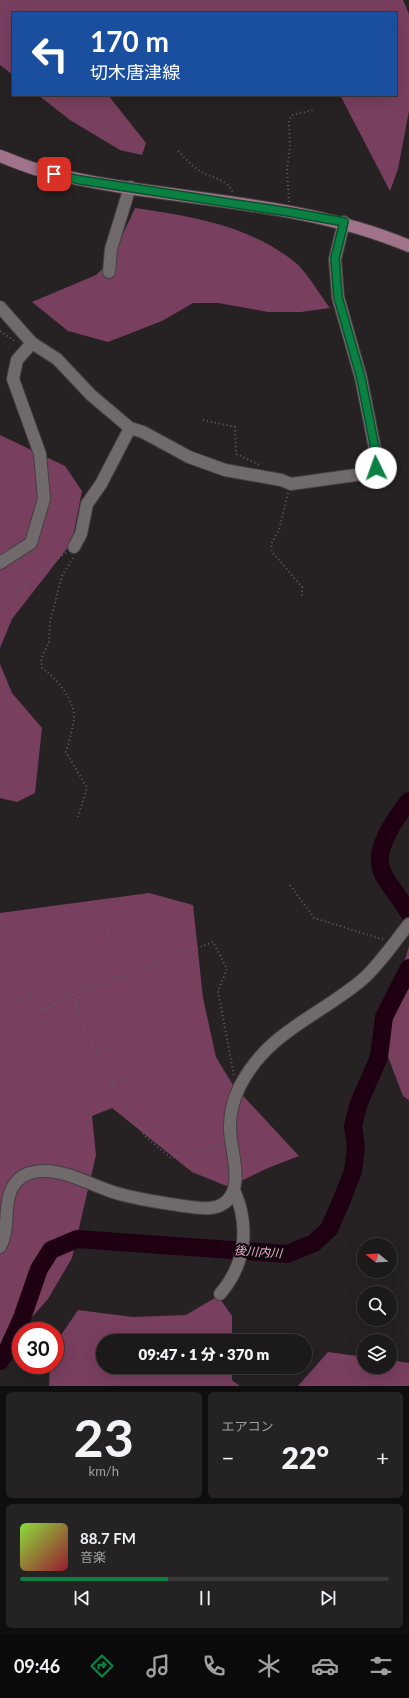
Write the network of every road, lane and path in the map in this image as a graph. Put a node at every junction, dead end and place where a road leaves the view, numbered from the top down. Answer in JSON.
{"nodes":[{"id":1,"x":313,"y":110,"type":"dead end"},
{"id":2,"x":178,"y":151,"type":"dead end"},
{"id":3,"x":0,"y":156,"type":"edge"},
{"id":4,"x":130,"y":188,"type":"junction"},
{"id":5,"x":237,"y":204,"type":"junction"},
{"id":6,"x":289,"y":212,"type":"junction"},
{"id":7,"x":344,"y":222,"type":"junction"},
{"id":8,"x":409,"y":246,"type":"edge"},
{"id":9,"x":110,"y":272,"type":"dead end"},
{"id":10,"x":0,"y":307,"type":"edge"},
{"id":11,"x":32,"y":343,"type":"junction"},
{"id":12,"x":204,"y":420,"type":"dead end"},
{"id":13,"x":130,"y":428,"type":"junction"},
{"id":14,"x":264,"y":466,"type":"dead end"},
{"id":15,"x":291,"y":484,"type":"junction"},
{"id":16,"x":74,"y":547,"type":"junction"},
{"id":17,"x":0,"y":563,"type":"edge"},
{"id":18,"x":302,"y":598,"type":"dead end"},
{"id":19,"x":0,"y":612,"type":"edge"},
{"id":20,"x":78,"y":817,"type":"dead end"},
{"id":21,"x":290,"y":885,"type":"dead end"},
{"id":22,"x":105,"y":924,"type":"dead end"},
{"id":23,"x":409,"y":924,"type":"edge"},
{"id":24,"x":395,"y":941,"type":"junction"},
{"id":25,"x":124,"y":976,"type":"junction"},
{"id":26,"x":25,"y":986,"type":"dead end"},
{"id":27,"x":72,"y":995,"type":"junction"},
{"id":28,"x":240,"y":1086,"type":"junction"},
{"id":29,"x":232,"y":1142,"type":"junction"},
{"id":30,"x":234,"y":1190,"type":"junction"},
{"id":31,"x":0,"y":1247,"type":"edge"},
{"id":32,"x":220,"y":1294,"type":"dead end"}],
"edges":[{"from":1,"to":6,"type":"path"},
{"from":2,"to":5,"type":"path"},
{"from":3,"to":4,"type":"main road"},
{"from":4,"to":5,"type":"main road"},
{"from":4,"to":9,"type":"street"},
{"from":5,"to":6,"type":"main road"},
{"from":6,"to":7,"type":"main road"},
{"from":7,"to":8,"type":"main road"},
{"from":7,"to":15,"type":"street"},
{"from":10,"to":11,"type":"street"},
{"from":11,"to":13,"type":"street"},
{"from":11,"to":17,"type":"street"},
{"from":12,"to":14,"type":"path"},
{"from":13,"to":15,"type":"street"},
{"from":13,"to":16,"type":"street"},
{"from":15,"to":18,"type":"path"},
{"from":16,"to":19,"type":"path"},
{"from":16,"to":20,"type":"path"},
{"from":21,"to":24,"type":"path"},
{"from":22,"to":25,"type":"path"},
{"from":23,"to":24,"type":"street"},
{"from":24,"to":28,"type":"street"},
{"from":25,"to":27,"type":"path"},
{"from":25,"to":28,"type":"path"},
{"from":26,"to":27,"type":"path"},
{"from":27,"to":29,"type":"path"},
{"from":28,"to":29,"type":"street"},
{"from":29,"to":30,"type":"street"},
{"from":30,"to":31,"type":"street"},
{"from":30,"to":32,"type":"street"}]}
